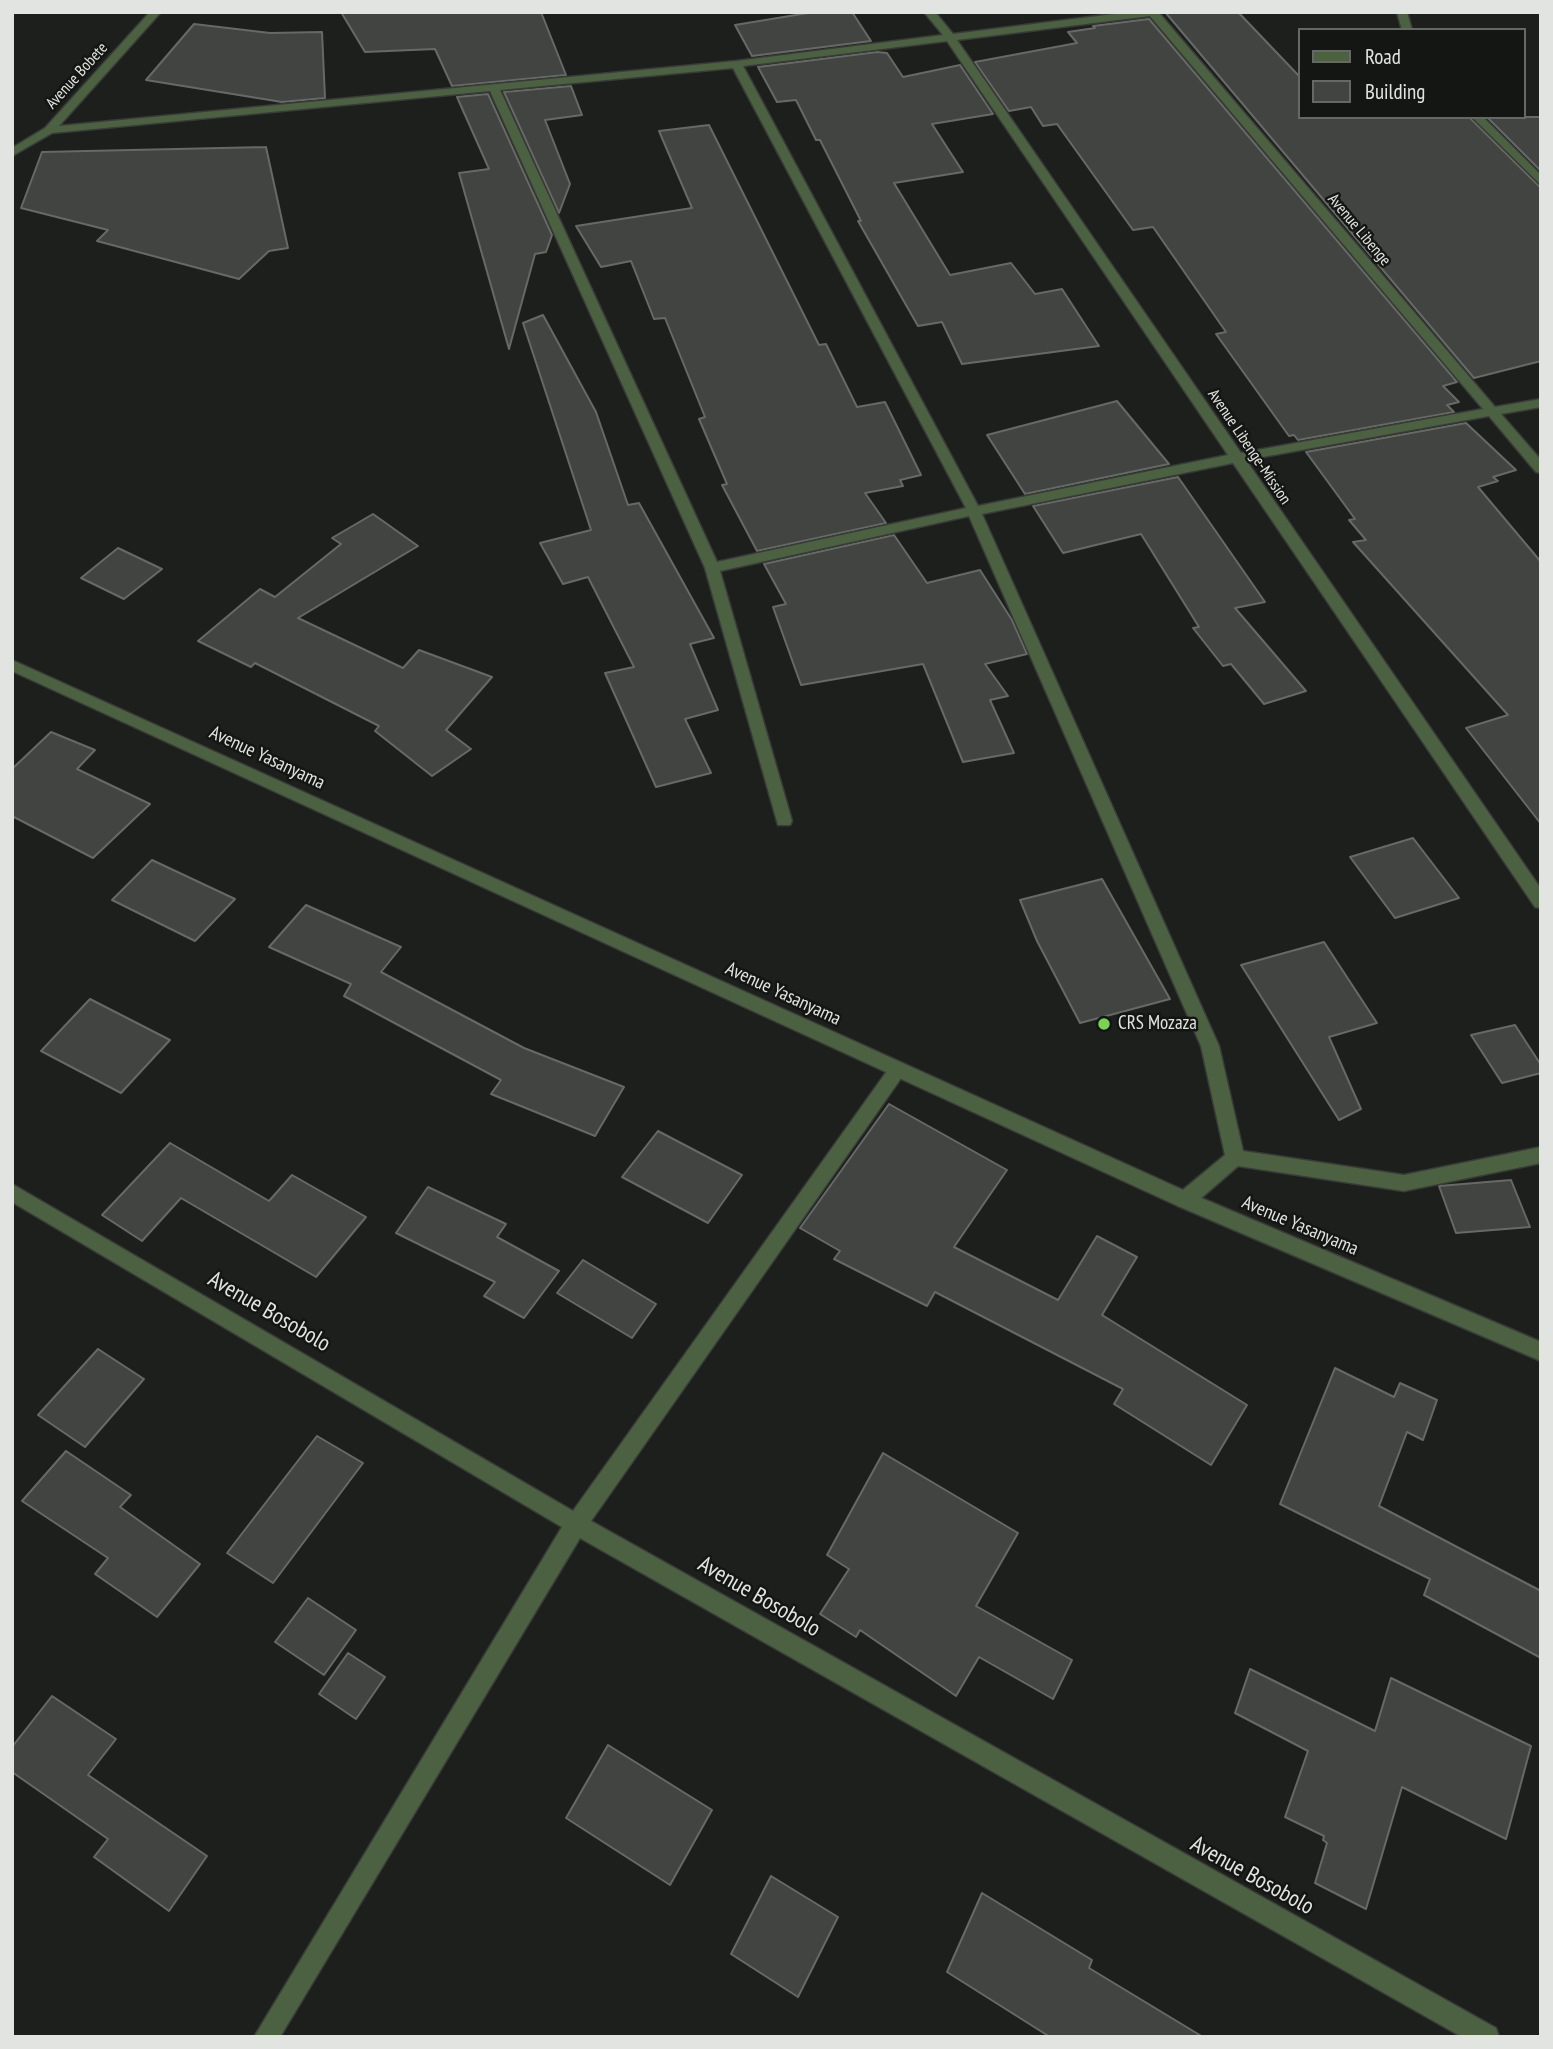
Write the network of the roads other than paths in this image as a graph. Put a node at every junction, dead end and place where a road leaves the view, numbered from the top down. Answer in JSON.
{"nodes":[{"id":1,"x":156,"y":12,"type":"edge"},
{"id":2,"x":929,"y":12,"type":"edge"},
{"id":3,"x":1154,"y":12,"type":"edge"},
{"id":4,"x":951,"y":39,"type":"junction"},
{"id":5,"x":736,"y":64,"type":"junction"},
{"id":6,"x":493,"y":86,"type":"junction"},
{"id":7,"x":1479,"y":119,"type":"edge"},
{"id":8,"x":49,"y":130,"type":"junction"},
{"id":9,"x":12,"y":153,"type":"edge"},
{"id":10,"x":1541,"y":182,"type":"edge"},
{"id":11,"x":1541,"y":403,"type":"edge"},
{"id":12,"x":1492,"y":411,"type":"junction"},
{"id":13,"x":1235,"y":458,"type":"junction"},
{"id":14,"x":1541,"y":469,"type":"edge"},
{"id":15,"x":974,"y":510,"type":"junction"},
{"id":16,"x":712,"y":568,"type":"junction"},
{"id":17,"x":12,"y":665,"type":"edge"},
{"id":18,"x":785,"y":821,"type":"dead end"},
{"id":19,"x":1541,"y":902,"type":"edge"},
{"id":20,"x":898,"y":1069,"type":"junction"},
{"id":21,"x":1541,"y":1155,"type":"edge"},
{"id":22,"x":1235,"y":1158,"type":"junction"},
{"id":23,"x":12,"y":1192,"type":"edge"},
{"id":24,"x":1185,"y":1200,"type":"junction"},
{"id":25,"x":1541,"y":1352,"type":"edge"},
{"id":26,"x":576,"y":1524,"type":"junction"},
{"id":27,"x":266,"y":2037,"type":"edge"},
{"id":28,"x":1487,"y":2037,"type":"edge"}],
"edges":[{"from":1,"to":8,"type":"street","name":"Avenue Bobete"},
{"from":2,"to":4,"type":"street","name":"Avenue Libenge-Mission"},
{"from":3,"to":4,"type":"street"},
{"from":3,"to":12,"type":"street","name":"Avenue Libenge"},
{"from":4,"to":5,"type":"street"},
{"from":4,"to":13,"type":"street","name":"Avenue Libenge-Mission"},
{"from":5,"to":6,"type":"street"},
{"from":5,"to":15,"type":"street"},
{"from":6,"to":8,"type":"street"},
{"from":6,"to":16,"type":"street"},
{"from":7,"to":10,"type":"street"},
{"from":8,"to":9,"type":"street"},
{"from":11,"to":12,"type":"street"},
{"from":12,"to":13,"type":"street"},
{"from":12,"to":14,"type":"street","name":"Avenue Libenge"},
{"from":13,"to":15,"type":"street"},
{"from":13,"to":19,"type":"street","name":"Avenue Libenge-Mission"},
{"from":15,"to":16,"type":"street"},
{"from":15,"to":22,"type":"street"},
{"from":16,"to":18,"type":"street"},
{"from":17,"to":20,"type":"street","name":"Avenue Yasanyama"},
{"from":20,"to":24,"type":"street","name":"Avenue Yasanyama"},
{"from":20,"to":26,"type":"street"},
{"from":21,"to":22,"type":"street"},
{"from":22,"to":24,"type":"street"},
{"from":23,"to":26,"type":"street","name":"Avenue Bosobolo"},
{"from":24,"to":25,"type":"street","name":"Avenue Yasanyama"},
{"from":26,"to":27,"type":"street"},
{"from":26,"to":28,"type":"street","name":"Avenue Bosobolo"}]}
